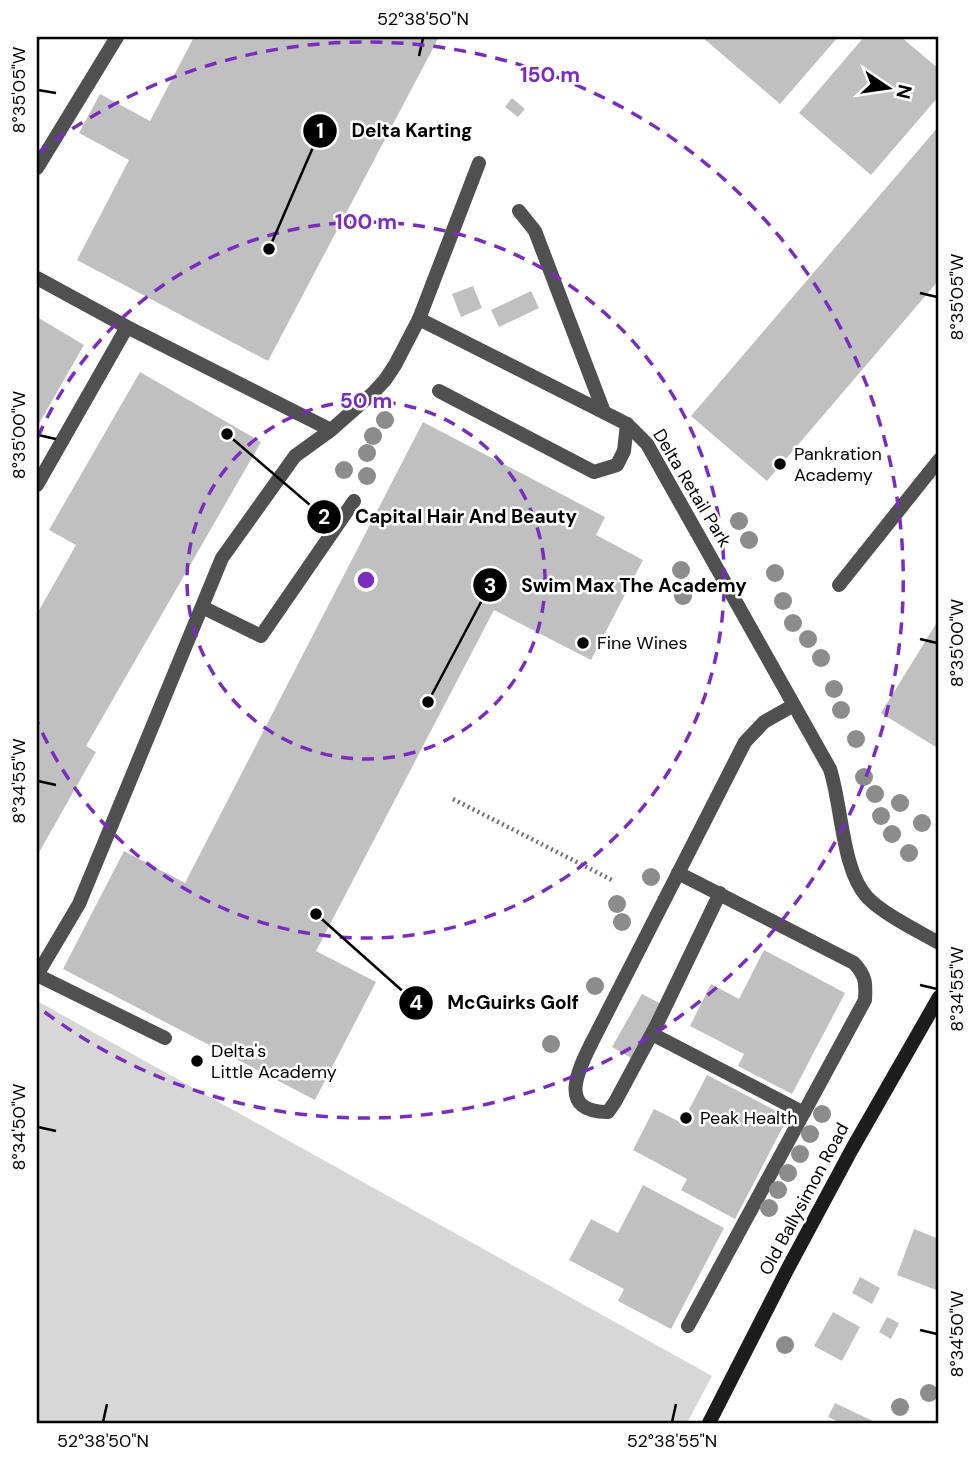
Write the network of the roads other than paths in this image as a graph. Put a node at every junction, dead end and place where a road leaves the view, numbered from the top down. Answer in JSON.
{"nodes":[{"id":1,"x":117,"y":37,"type":"edge"},
{"id":2,"x":479,"y":163,"type":"dead end"},
{"id":3,"x":37,"y":168,"type":"edge"},
{"id":4,"x":519,"y":211,"type":"dead end"},
{"id":5,"x":37,"y":278,"type":"edge"},
{"id":6,"x":419,"y":319,"type":"junction"},
{"id":7,"x":127,"y":327,"type":"junction"},
{"id":8,"x":439,"y":391,"type":"dead end"},
{"id":9,"x":604,"y":412,"type":"junction"},
{"id":10,"x":627,"y":424,"type":"junction"},
{"id":11,"x":331,"y":429,"type":"junction"},
{"id":12,"x":939,"y":460,"type":"edge"},
{"id":13,"x":37,"y":485,"type":"edge"},
{"id":14,"x":354,"y":501,"type":"dead end"},
{"id":15,"x":839,"y":585,"type":"dead end"},
{"id":16,"x":202,"y":607,"type":"junction"},
{"id":17,"x":794,"y":705,"type":"junction"},
{"id":18,"x":678,"y":873,"type":"junction"},
{"id":19,"x":720,"y":893,"type":"junction"},
{"id":20,"x":939,"y":943,"type":"edge"},
{"id":21,"x":37,"y":975,"type":"edge"},
{"id":22,"x":939,"y":997,"type":"edge"},
{"id":23,"x":652,"y":1034,"type":"junction"},
{"id":24,"x":165,"y":1038,"type":"dead end"},
{"id":25,"x":804,"y":1113,"type":"junction"},
{"id":26,"x":688,"y":1326,"type":"dead end"},
{"id":27,"x":709,"y":1423,"type":"edge"}],
"edges":[{"from":1,"to":3,"type":"street"},
{"from":2,"to":6,"type":"street"},
{"from":4,"to":9,"type":"street"},
{"from":5,"to":7,"type":"street"},
{"from":6,"to":9,"type":"street","name":"Delta Retail Park"},
{"from":6,"to":11,"type":"street"},
{"from":7,"to":11,"type":"street"},
{"from":7,"to":13,"type":"street"},
{"from":8,"to":10,"type":"street"},
{"from":9,"to":10,"type":"street","name":"Delta Retail Park"},
{"from":10,"to":17,"type":"street","name":"Delta Retail Park"},
{"from":11,"to":16,"type":"street"},
{"from":12,"to":15,"type":"street"},
{"from":14,"to":16,"type":"street"},
{"from":16,"to":21,"type":"street"},
{"from":17,"to":18,"type":"street"},
{"from":17,"to":20,"type":"street","name":"Delta Retail Park"},
{"from":18,"to":19,"type":"street"},
{"from":18,"to":23,"type":"street"},
{"from":19,"to":23,"type":"street"},
{"from":19,"to":25,"type":"street"},
{"from":21,"to":24,"type":"street"},
{"from":22,"to":27,"type":"street","name":"Old Ballysimon Road"},
{"from":23,"to":25,"type":"street"},
{"from":25,"to":26,"type":"street"}]}
